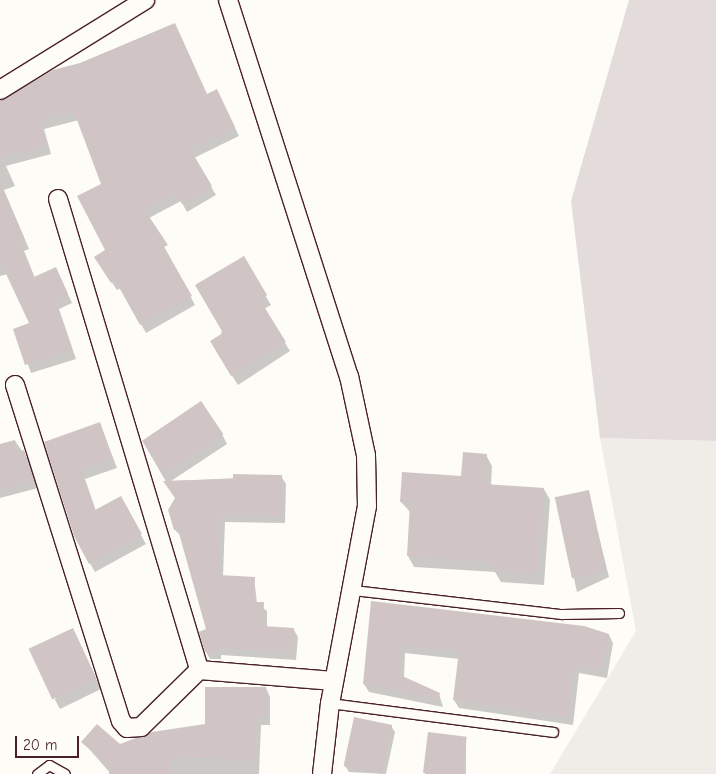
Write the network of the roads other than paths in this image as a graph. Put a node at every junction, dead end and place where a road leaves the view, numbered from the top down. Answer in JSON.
{"nodes":[{"id":1,"x":144,"y":0,"type":"edge"},
{"id":2,"x":228,"y":0,"type":"edge"},
{"id":3,"x":0,"y":90,"type":"edge"},
{"id":4,"x":58,"y":199,"type":"dead end"},
{"id":5,"x":15,"y":385,"type":"dead end"},
{"id":6,"x":353,"y":590,"type":"junction"},
{"id":7,"x":619,"y":613,"type":"dead end"},
{"id":8,"x":199,"y":670,"type":"junction"},
{"id":9,"x":334,"y":681,"type":"junction"},
{"id":10,"x":330,"y":703,"type":"junction"},
{"id":11,"x":553,"y":732,"type":"dead end"},
{"id":12,"x":37,"y":774,"type":"edge"},
{"id":13,"x":65,"y":774,"type":"edge"},
{"id":14,"x":322,"y":774,"type":"edge"}],
"edges":[{"from":1,"to":3,"type":"street"},
{"from":2,"to":6,"type":"street"},
{"from":4,"to":8,"type":"street"},
{"from":5,"to":8,"type":"street"},
{"from":6,"to":7,"type":"lane"},
{"from":6,"to":9,"type":"street"},
{"from":8,"to":9,"type":"street"},
{"from":9,"to":10,"type":"street"},
{"from":10,"to":11,"type":"lane"},
{"from":10,"to":14,"type":"street"},
{"from":12,"to":13,"type":"lane"}]}
